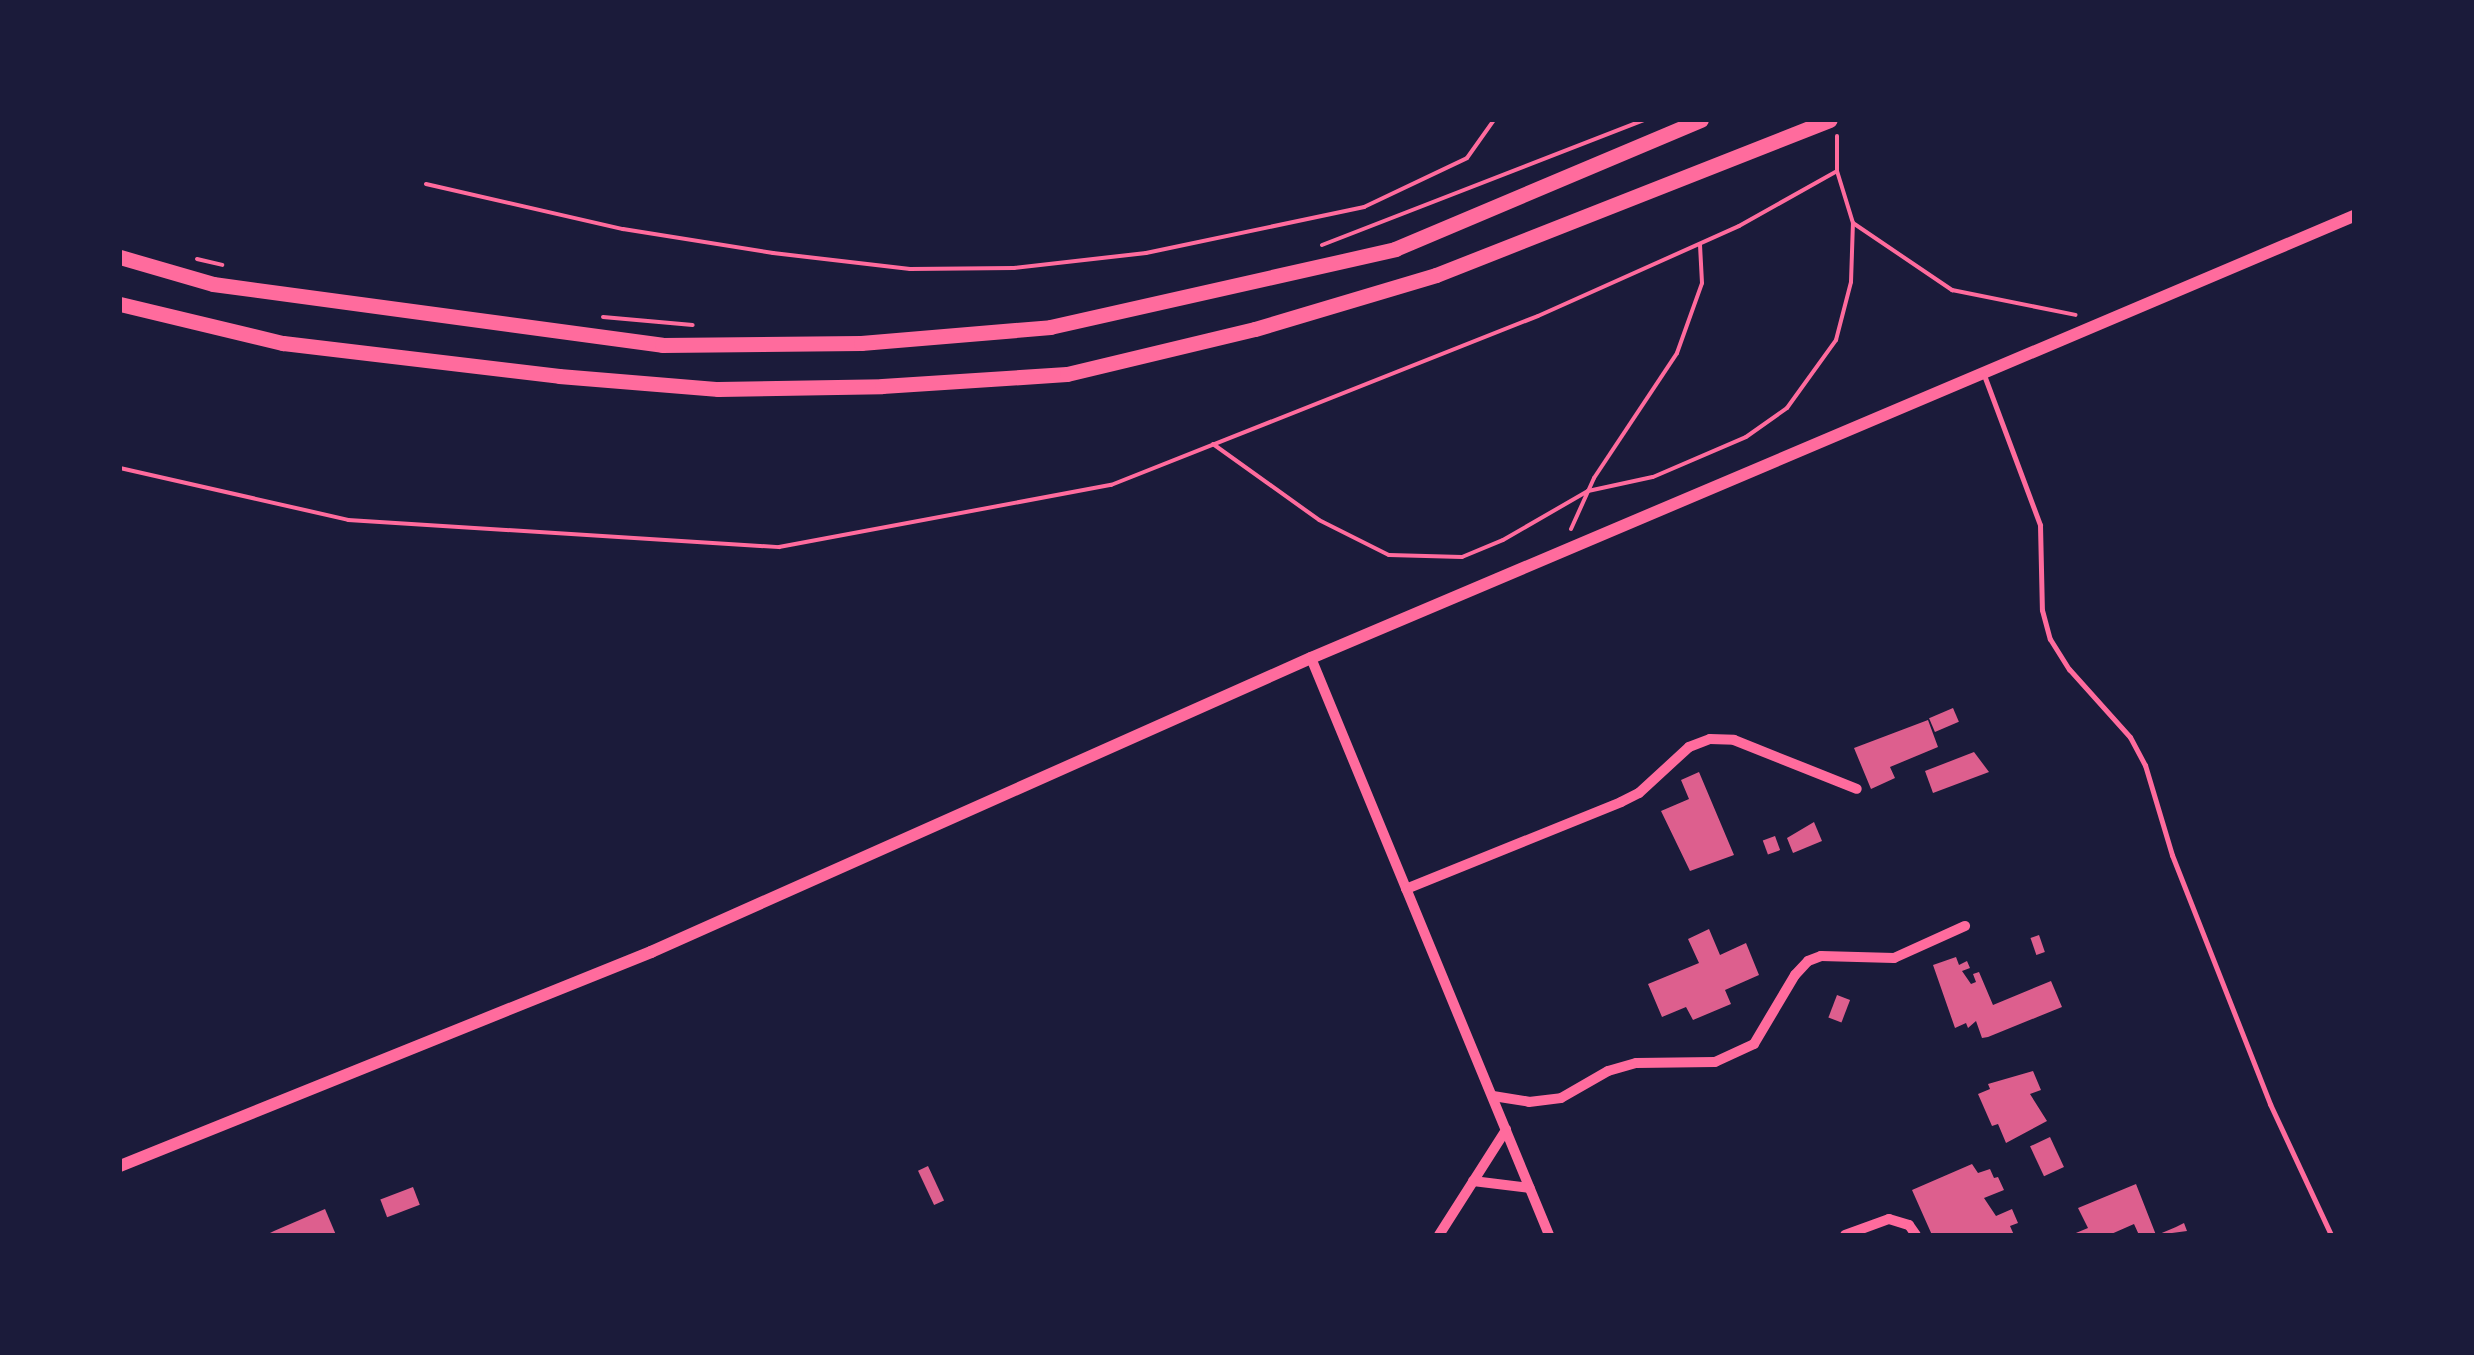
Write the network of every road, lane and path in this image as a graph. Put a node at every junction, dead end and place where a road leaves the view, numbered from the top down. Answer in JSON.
{"nodes":[{"id":1,"x":1494,"y":120,"type":"edge"},
{"id":2,"x":1644,"y":120,"type":"edge"},
{"id":3,"x":1701,"y":120,"type":"edge"},
{"id":4,"x":1834,"y":125,"type":"edge"},
{"id":5,"x":1837,"y":171,"type":"junction"},
{"id":6,"x":426,"y":184,"type":"dead end"},
{"id":7,"x":2354,"y":216,"type":"edge"},
{"id":8,"x":1853,"y":222,"type":"junction"},
{"id":9,"x":1700,"y":244,"type":"junction"},
{"id":10,"x":1314,"y":248,"type":"dead end"},
{"id":11,"x":120,"y":257,"type":"edge"},
{"id":12,"x":190,"y":257,"type":"dead end"},
{"id":13,"x":223,"y":266,"type":"dead end"},
{"id":14,"x":120,"y":304,"type":"edge"},
{"id":15,"x":597,"y":316,"type":"dead end"},
{"id":16,"x":2105,"y":321,"type":"junction"},
{"id":17,"x":710,"y":326,"type":"dead end"},
{"id":18,"x":1983,"y":373,"type":"junction"},
{"id":19,"x":1213,"y":444,"type":"junction"},
{"id":20,"x":120,"y":468,"type":"edge"},
{"id":21,"x":1588,"y":491,"type":"junction"},
{"id":22,"x":1562,"y":551,"type":"junction"},
{"id":23,"x":1310,"y":658,"type":"junction"},
{"id":24,"x":1858,"y":790,"type":"dead end"},
{"id":25,"x":1406,"y":889,"type":"junction"},
{"id":26,"x":1965,"y":926,"type":"dead end"},
{"id":27,"x":1493,"y":1096,"type":"junction"},
{"id":28,"x":1506,"y":1130,"type":"junction"},
{"id":29,"x":120,"y":1166,"type":"edge"},
{"id":30,"x":1473,"y":1181,"type":"junction"},
{"id":31,"x":1530,"y":1188,"type":"junction"},
{"id":32,"x":1439,"y":1235,"type":"edge"},
{"id":33,"x":1549,"y":1235,"type":"edge"},
{"id":34,"x":1845,"y":1235,"type":"edge"},
{"id":35,"x":1916,"y":1235,"type":"edge"},
{"id":36,"x":2331,"y":1235,"type":"edge"}],
"edges":[{"from":1,"to":6,"type":"path"},
{"from":2,"to":10,"type":"path"},
{"from":3,"to":11,"type":"highway"},
{"from":4,"to":5,"type":"path"},
{"from":4,"to":14,"type":"highway"},
{"from":5,"to":8,"type":"path"},
{"from":5,"to":9,"type":"path"},
{"from":7,"to":16,"type":"street"},
{"from":8,"to":16,"type":"path"},
{"from":8,"to":21,"type":"path"},
{"from":9,"to":19,"type":"path"},
{"from":9,"to":21,"type":"path"},
{"from":12,"to":13,"type":"path"},
{"from":15,"to":17,"type":"path"},
{"from":16,"to":18,"type":"street"},
{"from":18,"to":22,"type":"street"},
{"from":18,"to":36,"type":"lane"},
{"from":19,"to":20,"type":"path"},
{"from":19,"to":21,"type":"path"},
{"from":21,"to":22,"type":"path"},
{"from":22,"to":23,"type":"street"},
{"from":23,"to":25,"type":"street"},
{"from":23,"to":29,"type":"street"},
{"from":24,"to":25,"type":"street"},
{"from":25,"to":27,"type":"street"},
{"from":26,"to":27,"type":"street"},
{"from":27,"to":28,"type":"street"},
{"from":28,"to":30,"type":"street"},
{"from":28,"to":31,"type":"street"},
{"from":30,"to":31,"type":"street"},
{"from":30,"to":32,"type":"street"},
{"from":31,"to":33,"type":"street"},
{"from":34,"to":35,"type":"street"}]}
